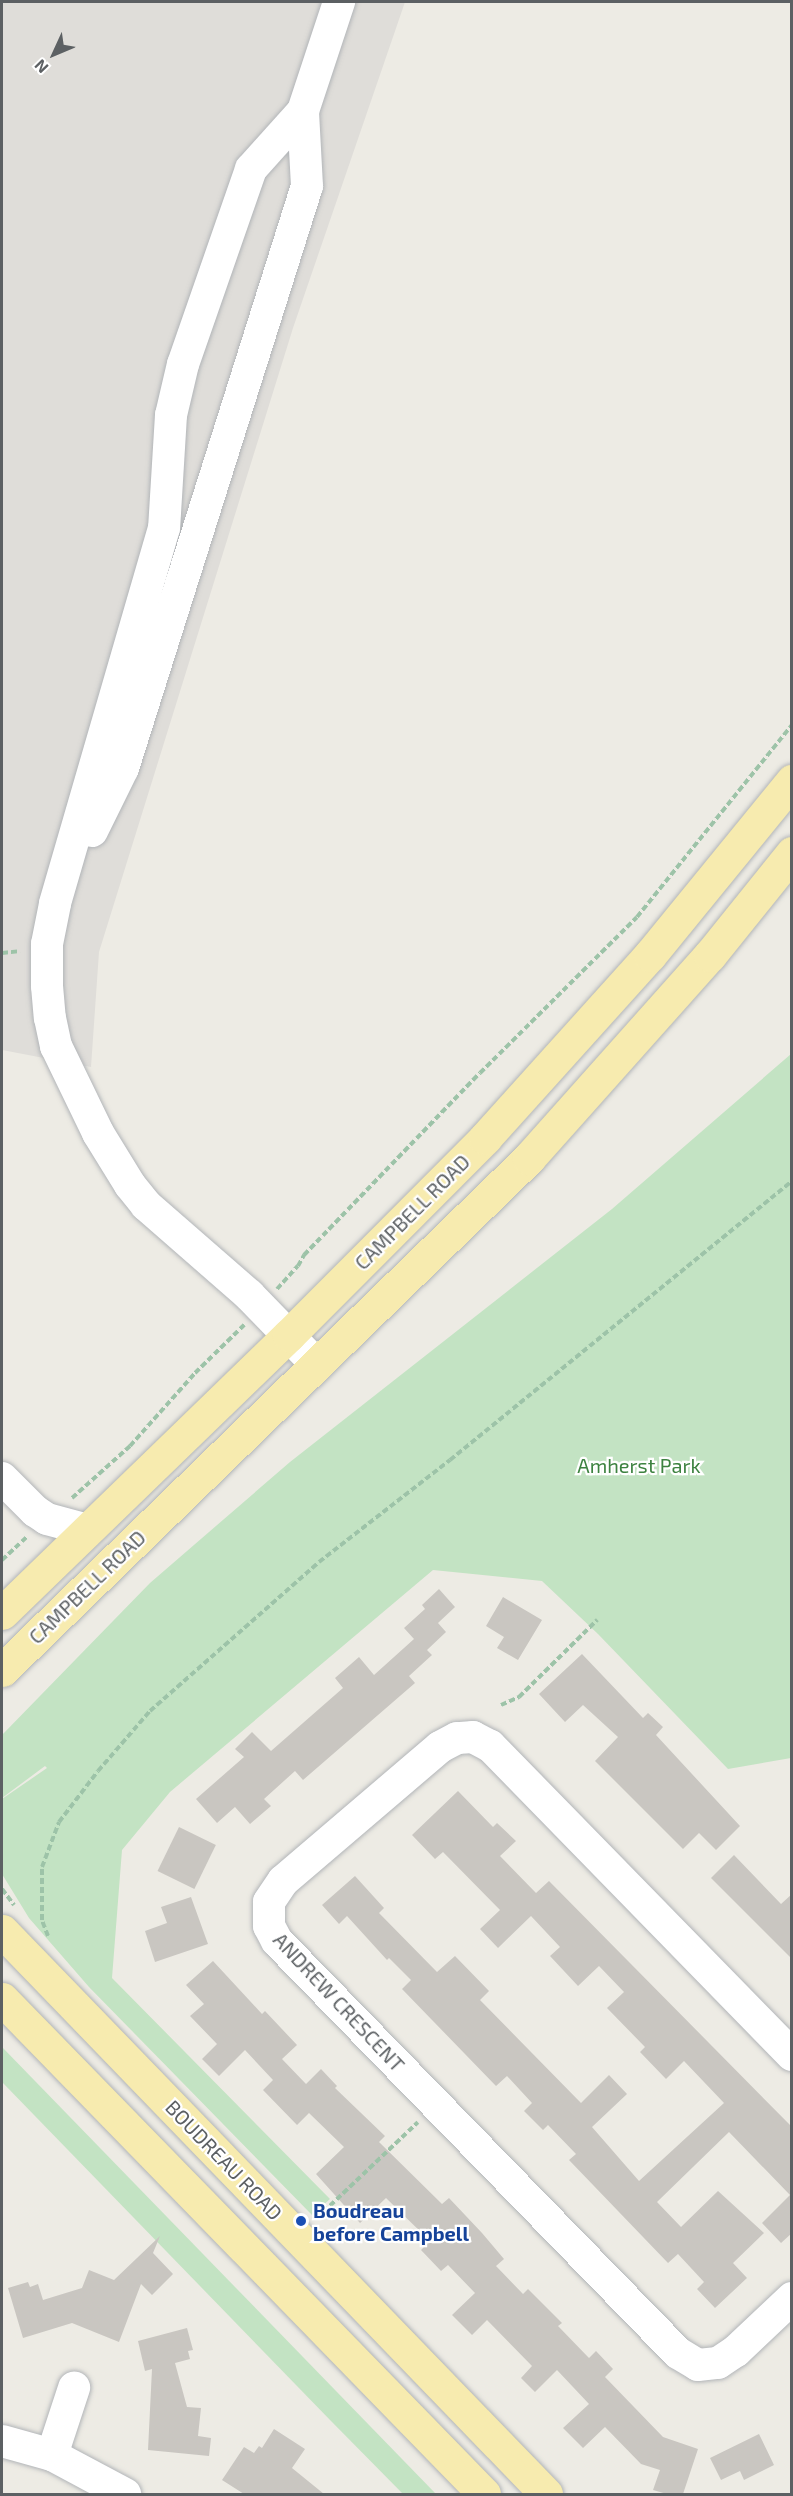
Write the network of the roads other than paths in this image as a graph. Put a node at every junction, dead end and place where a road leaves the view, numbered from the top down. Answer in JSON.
{"nodes":[{"id":1,"x":339,"y":2,"type":"edge"},
{"id":2,"x":303,"y":111,"type":"junction"},
{"id":3,"x":792,"y":781,"type":"edge"},
{"id":4,"x":792,"y":853,"type":"edge"},
{"id":5,"x":55,"y":904,"type":"junction"},
{"id":6,"x":289,"y":1335,"type":"junction"},
{"id":7,"x":317,"y":1365,"type":"junction"},
{"id":8,"x":2,"y":1478,"type":"edge"},
{"id":9,"x":88,"y":1530,"type":"junction"},
{"id":10,"x":2,"y":1613,"type":"edge"},
{"id":11,"x":6,"y":1670,"type":"edge"},
{"id":12,"x":3,"y":1932,"type":"edge"},
{"id":13,"x":2,"y":1999,"type":"edge"},
{"id":14,"x":792,"y":2055,"type":"edge"},
{"id":15,"x":792,"y":2298,"type":"edge"},
{"id":16,"x":74,"y":2388,"type":"dead end"},
{"id":17,"x":2,"y":2441,"type":"edge"},
{"id":18,"x":52,"y":2455,"type":"junction"},
{"id":19,"x":125,"y":2494,"type":"edge"},
{"id":20,"x":484,"y":2494,"type":"edge"},
{"id":21,"x":546,"y":2494,"type":"edge"}],
"edges":[{"from":1,"to":2,"type":"street"},
{"from":2,"to":5,"type":"street"},
{"from":2,"to":5,"type":"street"},
{"from":3,"to":6,"type":"main road","name":"CAMPBELL ROAD"},
{"from":4,"to":7,"type":"main road","name":"CAMPBELL ROAD"},
{"from":5,"to":6,"type":"street"},
{"from":6,"to":7,"type":"street"},
{"from":6,"to":9,"type":"main road","name":"CAMPBELL ROAD"},
{"from":7,"to":11,"type":"main road","name":"CAMPBELL ROAD"},
{"from":8,"to":9,"type":"street"},
{"from":9,"to":10,"type":"main road","name":"CAMPBELL ROAD"},
{"from":12,"to":21,"type":"main road","name":"BOUDREAU ROAD"},
{"from":13,"to":20,"type":"main road"},
{"from":14,"to":15,"type":"street","name":"ANDREW CRESCENT"},
{"from":16,"to":18,"type":"street"},
{"from":17,"to":18,"type":"street"},
{"from":18,"to":19,"type":"street"}]}
